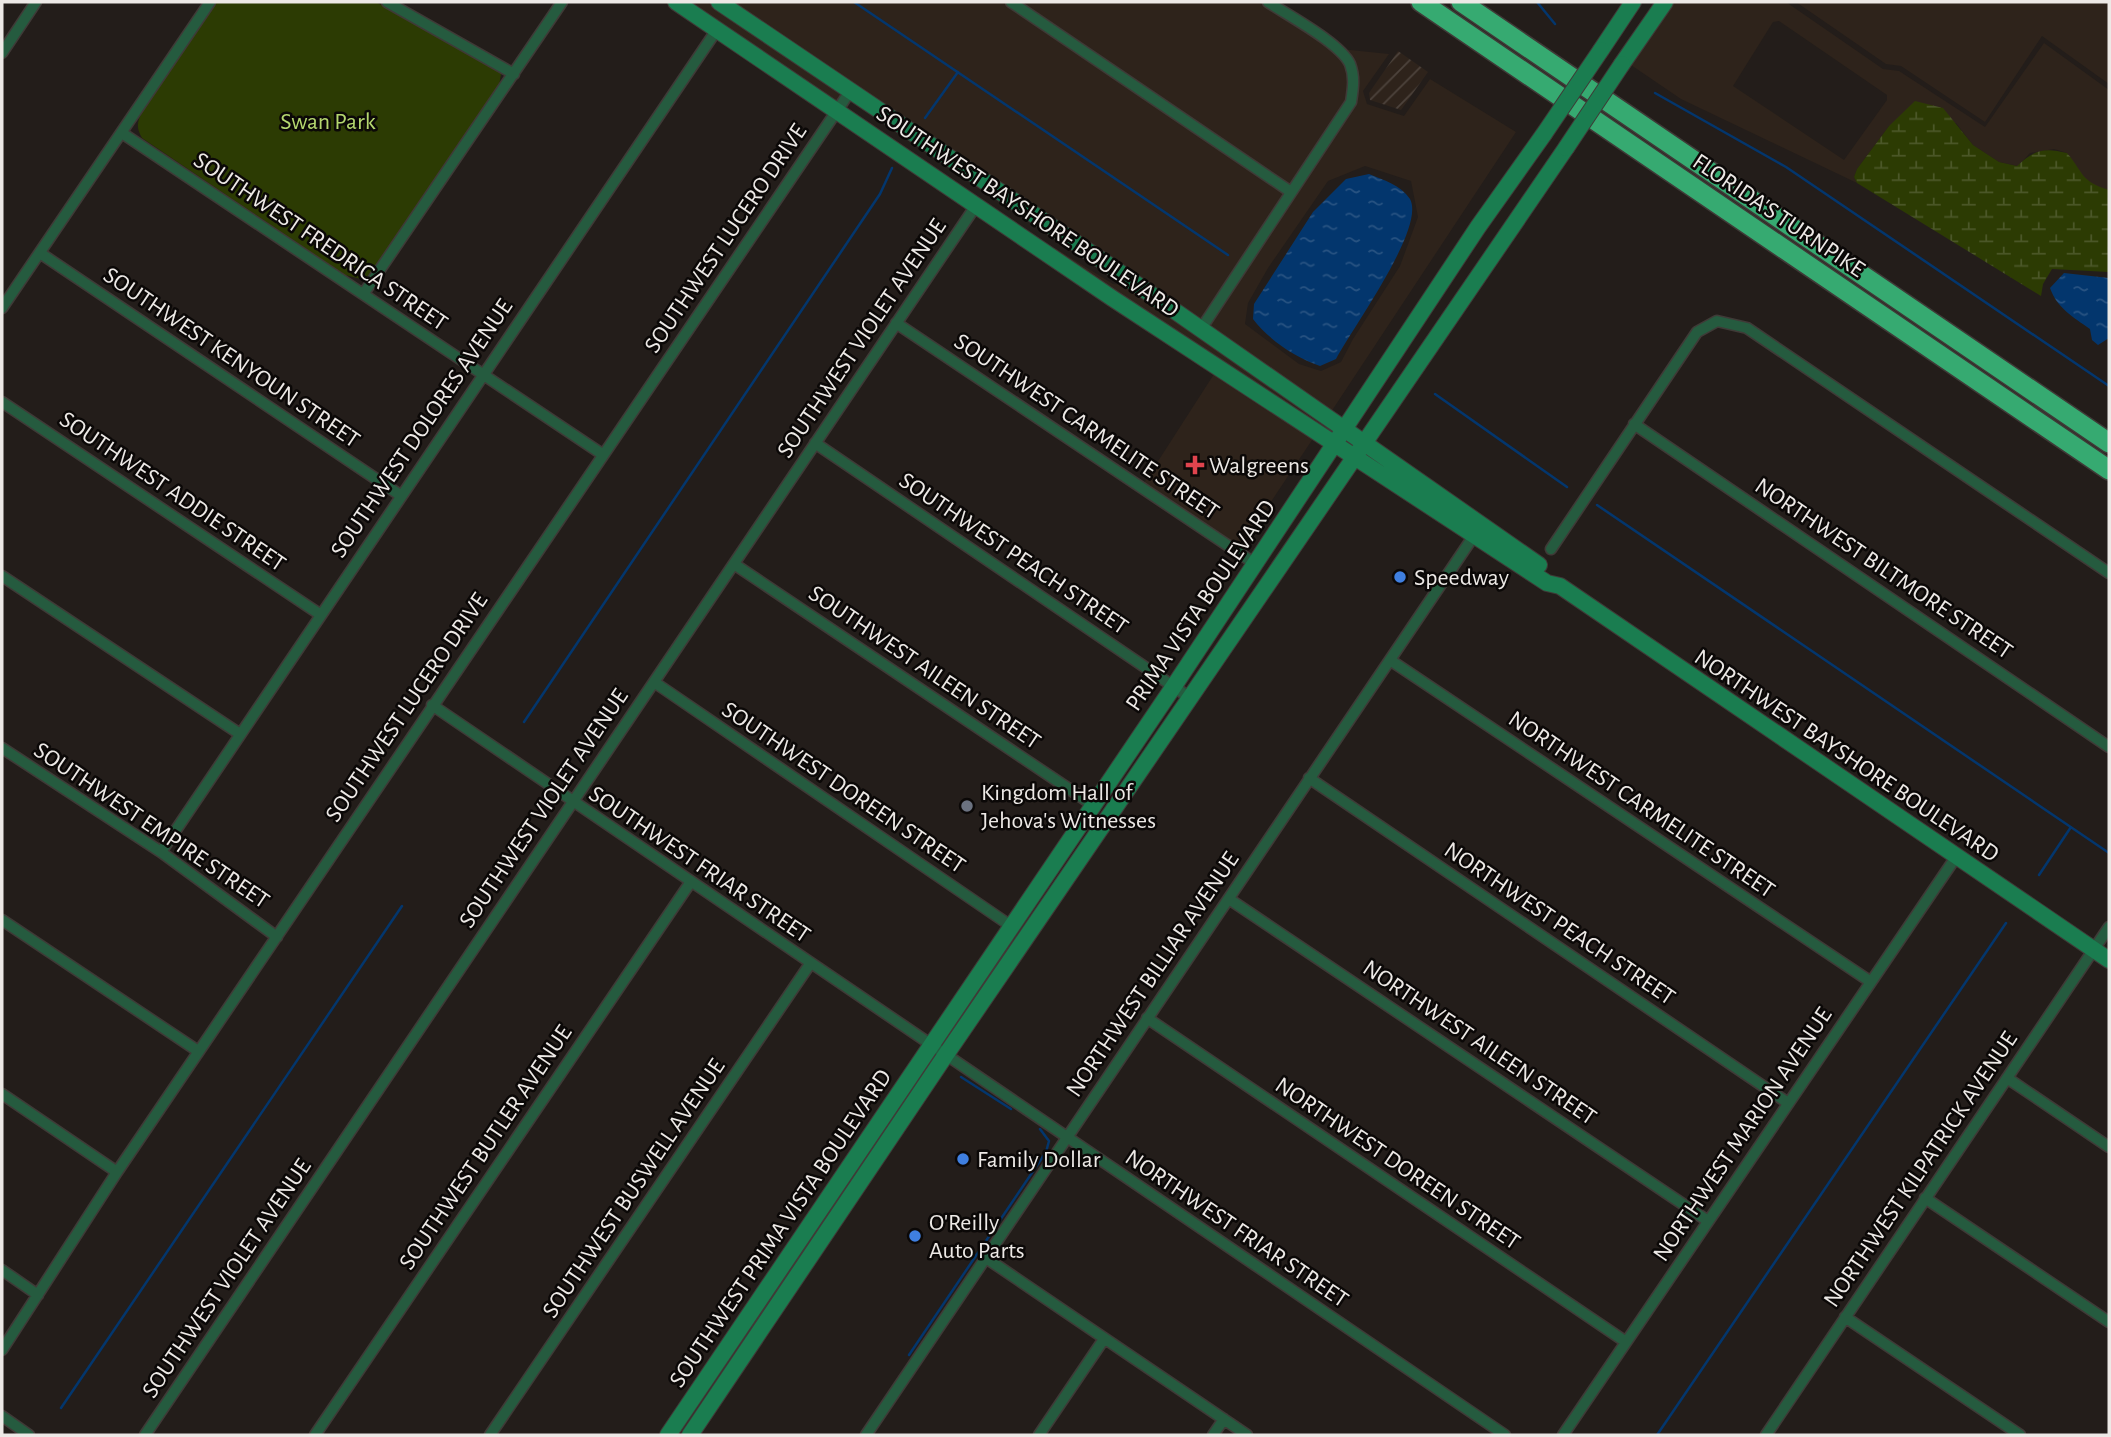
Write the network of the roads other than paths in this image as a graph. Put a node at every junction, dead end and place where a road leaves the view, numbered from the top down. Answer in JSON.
{"nodes":[{"id":1,"x":36,"y":2,"type":"edge"},
{"id":2,"x":210,"y":2,"type":"edge"},
{"id":3,"x":387,"y":2,"type":"edge"},
{"id":4,"x":562,"y":2,"type":"edge"},
{"id":5,"x":676,"y":2,"type":"edge"},
{"id":6,"x":719,"y":2,"type":"edge"},
{"id":7,"x":1011,"y":2,"type":"edge"},
{"id":8,"x":1268,"y":2,"type":"edge"},
{"id":9,"x":1421,"y":2,"type":"edge"},
{"id":10,"x":1461,"y":2,"type":"edge"},
{"id":11,"x":1633,"y":2,"type":"edge"},
{"id":12,"x":1665,"y":2,"type":"edge"},
{"id":13,"x":718,"y":28,"type":"junction"},
{"id":14,"x":2,"y":53,"type":"edge"},
{"id":15,"x":514,"y":74,"type":"junction"},
{"id":16,"x":851,"y":90,"type":"junction"},
{"id":17,"x":838,"y":109,"type":"junction"},
{"id":18,"x":122,"y":133,"type":"junction"},
{"id":19,"x":955,"y":191,"type":"junction"},
{"id":20,"x":1291,"y":192,"type":"junction"},
{"id":21,"x":977,"y":204,"type":"junction"},
{"id":22,"x":1047,"y":224,"type":"junction"},
{"id":23,"x":1040,"y":250,"type":"junction"},
{"id":24,"x":40,"y":253,"type":"junction"},
{"id":25,"x":1130,"y":279,"type":"junction"},
{"id":26,"x":364,"y":293,"type":"junction"},
{"id":27,"x":2,"y":308,"type":"edge"},
{"id":28,"x":896,"y":323,"type":"junction"},
{"id":29,"x":1201,"y":329,"type":"junction"},
{"id":30,"x":481,"y":375,"type":"junction"},
{"id":31,"x":2,"y":401,"type":"edge"},
{"id":32,"x":1634,"y":424,"type":"junction"},
{"id":33,"x":1346,"y":430,"type":"junction"},
{"id":34,"x":815,"y":443,"type":"junction"},
{"id":35,"x":2109,"y":443,"type":"edge"},
{"id":36,"x":1365,"y":444,"type":"junction"},
{"id":37,"x":1336,"y":445,"type":"junction"},
{"id":38,"x":602,"y":454,"type":"junction"},
{"id":39,"x":1355,"y":459,"type":"junction"},
{"id":40,"x":2109,"y":470,"type":"edge"},
{"id":41,"x":400,"y":495,"type":"junction"},
{"id":42,"x":1472,"y":537,"type":"junction"},
{"id":43,"x":1551,"y":549,"type":"dead end"},
{"id":44,"x":1254,"y":563,"type":"junction"},
{"id":45,"x":734,"y":564,"type":"junction"},
{"id":46,"x":2109,"y":573,"type":"edge"},
{"id":47,"x":2,"y":576,"type":"edge"},
{"id":48,"x":1560,"y":586,"type":"junction"},
{"id":49,"x":321,"y":615,"type":"junction"},
{"id":50,"x":1391,"y":660,"type":"junction"},
{"id":51,"x":654,"y":682,"type":"junction"},
{"id":52,"x":1174,"y":687,"type":"junction"},
{"id":53,"x":1189,"y":697,"type":"junction"},
{"id":54,"x":432,"y":705,"type":"junction"},
{"id":55,"x":240,"y":734,"type":"junction"},
{"id":56,"x":2109,"y":747,"type":"edge"},
{"id":57,"x":2,"y":748,"type":"edge"},
{"id":58,"x":1309,"y":779,"type":"junction"},
{"id":59,"x":571,"y":802,"type":"junction"},
{"id":60,"x":1093,"y":805,"type":"junction"},
{"id":61,"x":161,"y":852,"type":"junction"},
{"id":62,"x":1956,"y":857,"type":"junction"},
{"id":63,"x":690,"y":883,"type":"junction"},
{"id":64,"x":1228,"y":899,"type":"junction"},
{"id":65,"x":2,"y":920,"type":"edge"},
{"id":66,"x":1011,"y":926,"type":"junction"},
{"id":67,"x":2109,"y":927,"type":"edge"},
{"id":68,"x":277,"y":937,"type":"junction"},
{"id":69,"x":2094,"y":950,"type":"junction"},
{"id":70,"x":2109,"y":960,"type":"edge"},
{"id":71,"x":810,"y":964,"type":"junction"},
{"id":72,"x":1871,"y":982,"type":"junction"},
{"id":73,"x":1147,"y":1018,"type":"junction"},
{"id":74,"x":930,"y":1046,"type":"junction"},
{"id":75,"x":198,"y":1051,"type":"junction"},
{"id":76,"x":945,"y":1056,"type":"junction"},
{"id":77,"x":2007,"y":1078,"type":"junction"},
{"id":78,"x":2,"y":1094,"type":"edge"},
{"id":79,"x":1788,"y":1103,"type":"junction"},
{"id":80,"x":1067,"y":1137,"type":"junction"},
{"id":81,"x":2109,"y":1147,"type":"edge"},
{"id":82,"x":117,"y":1172,"type":"junction"},
{"id":83,"x":1925,"y":1198,"type":"junction"},
{"id":84,"x":1708,"y":1221,"type":"junction"},
{"id":85,"x":986,"y":1258,"type":"junction"},
{"id":86,"x":2,"y":1270,"type":"edge"},
{"id":87,"x":38,"y":1295,"type":"junction"},
{"id":88,"x":1845,"y":1317,"type":"junction"},
{"id":89,"x":2109,"y":1322,"type":"edge"},
{"id":90,"x":1104,"y":1339,"type":"junction"},
{"id":91,"x":1626,"y":1342,"type":"junction"},
{"id":92,"x":2,"y":1350,"type":"edge"},
{"id":93,"x":2,"y":1416,"type":"edge"},
{"id":94,"x":1224,"y":1419,"type":"junction"},
{"id":95,"x":29,"y":1435,"type":"edge"},
{"id":96,"x":145,"y":1435,"type":"edge"},
{"id":97,"x":314,"y":1435,"type":"edge"},
{"id":98,"x":490,"y":1435,"type":"edge"},
{"id":99,"x":668,"y":1435,"type":"edge"},
{"id":100,"x":690,"y":1435,"type":"edge"},
{"id":101,"x":866,"y":1435,"type":"edge"},
{"id":102,"x":1039,"y":1435,"type":"edge"},
{"id":103,"x":1213,"y":1435,"type":"edge"},
{"id":104,"x":1247,"y":1435,"type":"edge"},
{"id":105,"x":1505,"y":1435,"type":"edge"},
{"id":106,"x":1563,"y":1435,"type":"edge"},
{"id":107,"x":1766,"y":1435,"type":"edge"},
{"id":108,"x":2020,"y":1435,"type":"edge"}],
"edges":[{"from":1,"to":14,"type":"street"},
{"from":2,"to":18,"type":"street"},
{"from":3,"to":15,"type":"street"},
{"from":4,"to":15,"type":"street"},
{"from":5,"to":13,"type":"main road","name":"SOUTHWEST BAYSHORE BOULEVARD"},
{"from":6,"to":16,"type":"main road","name":"SOUTHWEST BAYSHORE BOULEVARD"},
{"from":7,"to":20,"type":"street"},
{"from":8,"to":20,"type":"street"},
{"from":9,"to":40,"type":"highway","name":"FLORIDA'S TURNPIKE"},
{"from":10,"to":35,"type":"highway","name":"FLORIDA'S TURNPIKE"},
{"from":11,"to":33,"type":"main road","name":"PRIMA VISTA BOULEVARD","bridge":true},
{"from":12,"to":36,"type":"main road","name":"PRIMA VISTA BOULEVARD","bridge":true},
{"from":13,"to":17,"type":"main road","name":"SOUTHWEST BAYSHORE BOULEVARD"},
{"from":13,"to":30,"type":"street","name":"SOUTHWEST DOLORES AVENUE"},
{"from":15,"to":26,"type":"street"},
{"from":16,"to":17,"type":"street","name":"SOUTHWEST LUCERO DRIVE"},
{"from":16,"to":22,"type":"main road","name":"SOUTHWEST BAYSHORE BOULEVARD"},
{"from":17,"to":19,"type":"main road","name":"SOUTHWEST BAYSHORE BOULEVARD"},
{"from":17,"to":38,"type":"street","name":"SOUTHWEST LUCERO DRIVE"},
{"from":18,"to":24,"type":"street"},
{"from":18,"to":26,"type":"street","name":"SOUTHWEST FREDRICA STREET"},
{"from":19,"to":21,"type":"main road","name":"SOUTHWEST BAYSHORE BOULEVARD"},
{"from":19,"to":22,"type":"main road"},
{"from":20,"to":29,"type":"street"},
{"from":21,"to":23,"type":"main road","name":"SOUTHWEST BAYSHORE BOULEVARD"},
{"from":21,"to":28,"type":"street","name":"SOUTHWEST VIOLET AVENUE"},
{"from":22,"to":25,"type":"main road","name":"SOUTHWEST BAYSHORE BOULEVARD"},
{"from":23,"to":25,"type":"main road"},
{"from":23,"to":37,"type":"main road","name":"SOUTHWEST BAYSHORE BOULEVARD"},
{"from":24,"to":27,"type":"street"},
{"from":24,"to":41,"type":"street","name":"SOUTHWEST KENYOUN STREET"},
{"from":25,"to":29,"type":"main road","name":"SOUTHWEST BAYSHORE BOULEVARD"},
{"from":26,"to":30,"type":"street","name":"SOUTHWEST FREDRICA STREET"},
{"from":28,"to":34,"type":"street","name":"SOUTHWEST VIOLET AVENUE"},
{"from":28,"to":44,"type":"street","name":"SOUTHWEST CARMELITE STREET"},
{"from":29,"to":33,"type":"main road","name":"SOUTHWEST BAYSHORE BOULEVARD"},
{"from":30,"to":38,"type":"street","name":"SOUTHWEST FREDRICA STREET"},
{"from":30,"to":41,"type":"street","name":"SOUTHWEST DOLORES AVENUE"},
{"from":31,"to":49,"type":"street","name":"SOUTHWEST ADDIE STREET"},
{"from":32,"to":43,"type":"street"},
{"from":32,"to":46,"type":"street"},
{"from":32,"to":56,"type":"street","name":"NORTHWEST BILTMORE STREET"},
{"from":33,"to":36,"type":"main road","name":"SOUTHWEST BAYSHORE BOULEVARD"},
{"from":33,"to":37,"type":"main road","name":"PRIMA VISTA BOULEVARD"},
{"from":34,"to":45,"type":"street","name":"SOUTHWEST VIOLET AVENUE"},
{"from":34,"to":52,"type":"street","name":"SOUTHWEST PEACH STREET"},
{"from":36,"to":39,"type":"main road","name":"PRIMA VISTA BOULEVARD"},
{"from":36,"to":48,"type":"main road","name":"NORTHWEST BAYSHORE BOULEVARD"},
{"from":37,"to":39,"type":"main road","name":"SOUTHWEST BAYSHORE BOULEVARD"},
{"from":37,"to":44,"type":"main road","name":"PRIMA VISTA BOULEVARD"},
{"from":38,"to":54,"type":"street","name":"SOUTHWEST LUCERO DRIVE"},
{"from":39,"to":42,"type":"main road","name":"NORTHWEST BAYSHORE BOULEVARD"},
{"from":39,"to":53,"type":"main road","name":"PRIMA VISTA BOULEVARD"},
{"from":41,"to":49,"type":"street","name":"SOUTHWEST DOLORES AVENUE"},
{"from":42,"to":48,"type":"main road","name":"NORTHWEST BAYSHORE BOULEVARD"},
{"from":42,"to":50,"type":"street","name":"NORTHWEST BILLIAR AVENUE"},
{"from":44,"to":52,"type":"main road","name":"PRIMA VISTA BOULEVARD"},
{"from":45,"to":51,"type":"street","name":"SOUTHWEST VIOLET AVENUE"},
{"from":45,"to":60,"type":"street","name":"SOUTHWEST AILEEN STREET"},
{"from":47,"to":55,"type":"street"},
{"from":48,"to":62,"type":"main road","name":"NORTHWEST BAYSHORE BOULEVARD"},
{"from":49,"to":55,"type":"street","name":"SOUTHWEST DOLORES AVENUE"},
{"from":50,"to":58,"type":"street","name":"NORTHWEST BILLIAR AVENUE"},
{"from":50,"to":72,"type":"street","name":"NORTHWEST CARMELITE STREET"},
{"from":51,"to":59,"type":"street","name":"SOUTHWEST VIOLET AVENUE"},
{"from":51,"to":66,"type":"street","name":"SOUTHWEST DOREEN STREET"},
{"from":52,"to":53,"type":"street","name":"SOUTHWEST PEACH STREET"},
{"from":52,"to":60,"type":"main road","name":"PRIMA VISTA BOULEVARD"},
{"from":53,"to":76,"type":"main road","name":"PRIMA VISTA BOULEVARD"},
{"from":54,"to":59,"type":"street","name":"SOUTHWEST FRIAR STREET"},
{"from":54,"to":68,"type":"street","name":"SOUTHWEST LUCERO DRIVE"},
{"from":55,"to":61,"type":"street","name":"SOUTHWEST DOLORES AVENUE"},
{"from":57,"to":61,"type":"street","name":"SOUTHWEST EMPIRE STREET"},
{"from":58,"to":64,"type":"street","name":"NORTHWEST BILLIAR AVENUE"},
{"from":58,"to":79,"type":"street","name":"NORTHWEST PEACH STREET"},
{"from":59,"to":63,"type":"street","name":"SOUTHWEST FRIAR STREET"},
{"from":59,"to":96,"type":"street","name":"SOUTHWEST VIOLET AVENUE"},
{"from":60,"to":66,"type":"main road","name":"PRIMA VISTA BOULEVARD"},
{"from":61,"to":68,"type":"street","name":"SOUTHWEST EMPIRE STREET"},
{"from":62,"to":69,"type":"main road","name":"NORTHWEST BAYSHORE BOULEVARD"},
{"from":62,"to":72,"type":"street","name":"NORTHWEST MARION AVENUE"},
{"from":63,"to":71,"type":"street","name":"SOUTHWEST FRIAR STREET"},
{"from":63,"to":97,"type":"street","name":"SOUTHWEST BUTLER AVENUE"},
{"from":64,"to":73,"type":"street","name":"NORTHWEST BILLIAR AVENUE"},
{"from":64,"to":84,"type":"street","name":"NORTHWEST AILEEN STREET"},
{"from":65,"to":75,"type":"street"},
{"from":66,"to":74,"type":"main road","name":"PRIMA VISTA BOULEVARD"},
{"from":67,"to":69,"type":"street","name":"NORTHWEST KILPATRICK AVENUE"},
{"from":68,"to":75,"type":"street","name":"SOUTHWEST LUCERO DRIVE"},
{"from":69,"to":70,"type":"main road","name":"NORTHWEST BAYSHORE BOULEVARD"},
{"from":69,"to":77,"type":"street","name":"NORTHWEST KILPATRICK AVENUE"},
{"from":71,"to":74,"type":"street","name":"SOUTHWEST FRIAR STREET"},
{"from":71,"to":98,"type":"street","name":"SOUTHWEST BUSWELL AVENUE"},
{"from":72,"to":79,"type":"street","name":"NORTHWEST MARION AVENUE"},
{"from":73,"to":80,"type":"street","name":"NORTHWEST BILLIAR AVENUE"},
{"from":73,"to":91,"type":"street","name":"NORTHWEST DOREEN STREET"},
{"from":74,"to":76,"type":"street","name":"SOUTHWEST FRIAR STREET"},
{"from":74,"to":99,"type":"main road","name":"SOUTHWEST PRIMA VISTA BOULEVARD"},
{"from":75,"to":82,"type":"street","name":"SOUTHWEST LUCERO DRIVE"},
{"from":76,"to":80,"type":"street","name":"NORTHWEST FRIAR STREET"},
{"from":76,"to":100,"type":"main road","name":"SOUTHWEST PRIMA VISTA BOULEVARD"},
{"from":77,"to":81,"type":"street"},
{"from":77,"to":83,"type":"street","name":"NORTHWEST KILPATRICK AVENUE"},
{"from":78,"to":82,"type":"street"},
{"from":79,"to":84,"type":"street","name":"NORTHWEST MARION AVENUE"},
{"from":80,"to":85,"type":"street","name":"NORTHWEST BILLIAR AVENUE"},
{"from":80,"to":105,"type":"street","name":"NORTHWEST FRIAR STREET"},
{"from":82,"to":87,"type":"street","name":"SOUTHWEST LUCERO DRIVE"},
{"from":83,"to":88,"type":"street","name":"NORTHWEST KILPATRICK AVENUE"},
{"from":83,"to":89,"type":"street"},
{"from":84,"to":91,"type":"street","name":"NORTHWEST MARION AVENUE"},
{"from":85,"to":90,"type":"street"},
{"from":85,"to":101,"type":"street","name":"NORTHWEST BILLIAR AVENUE"},
{"from":86,"to":87,"type":"street"},
{"from":87,"to":92,"type":"street","name":"SOUTHWEST LUCERO DRIVE"},
{"from":88,"to":107,"type":"street","name":"NORTHWEST KILPATRICK AVENUE"},
{"from":88,"to":108,"type":"street"},
{"from":90,"to":94,"type":"street"},
{"from":90,"to":102,"type":"street"},
{"from":91,"to":106,"type":"street","name":"NORTHWEST MARION AVENUE"},
{"from":93,"to":95,"type":"street"},
{"from":94,"to":103,"type":"street"},
{"from":94,"to":104,"type":"street"}]}
